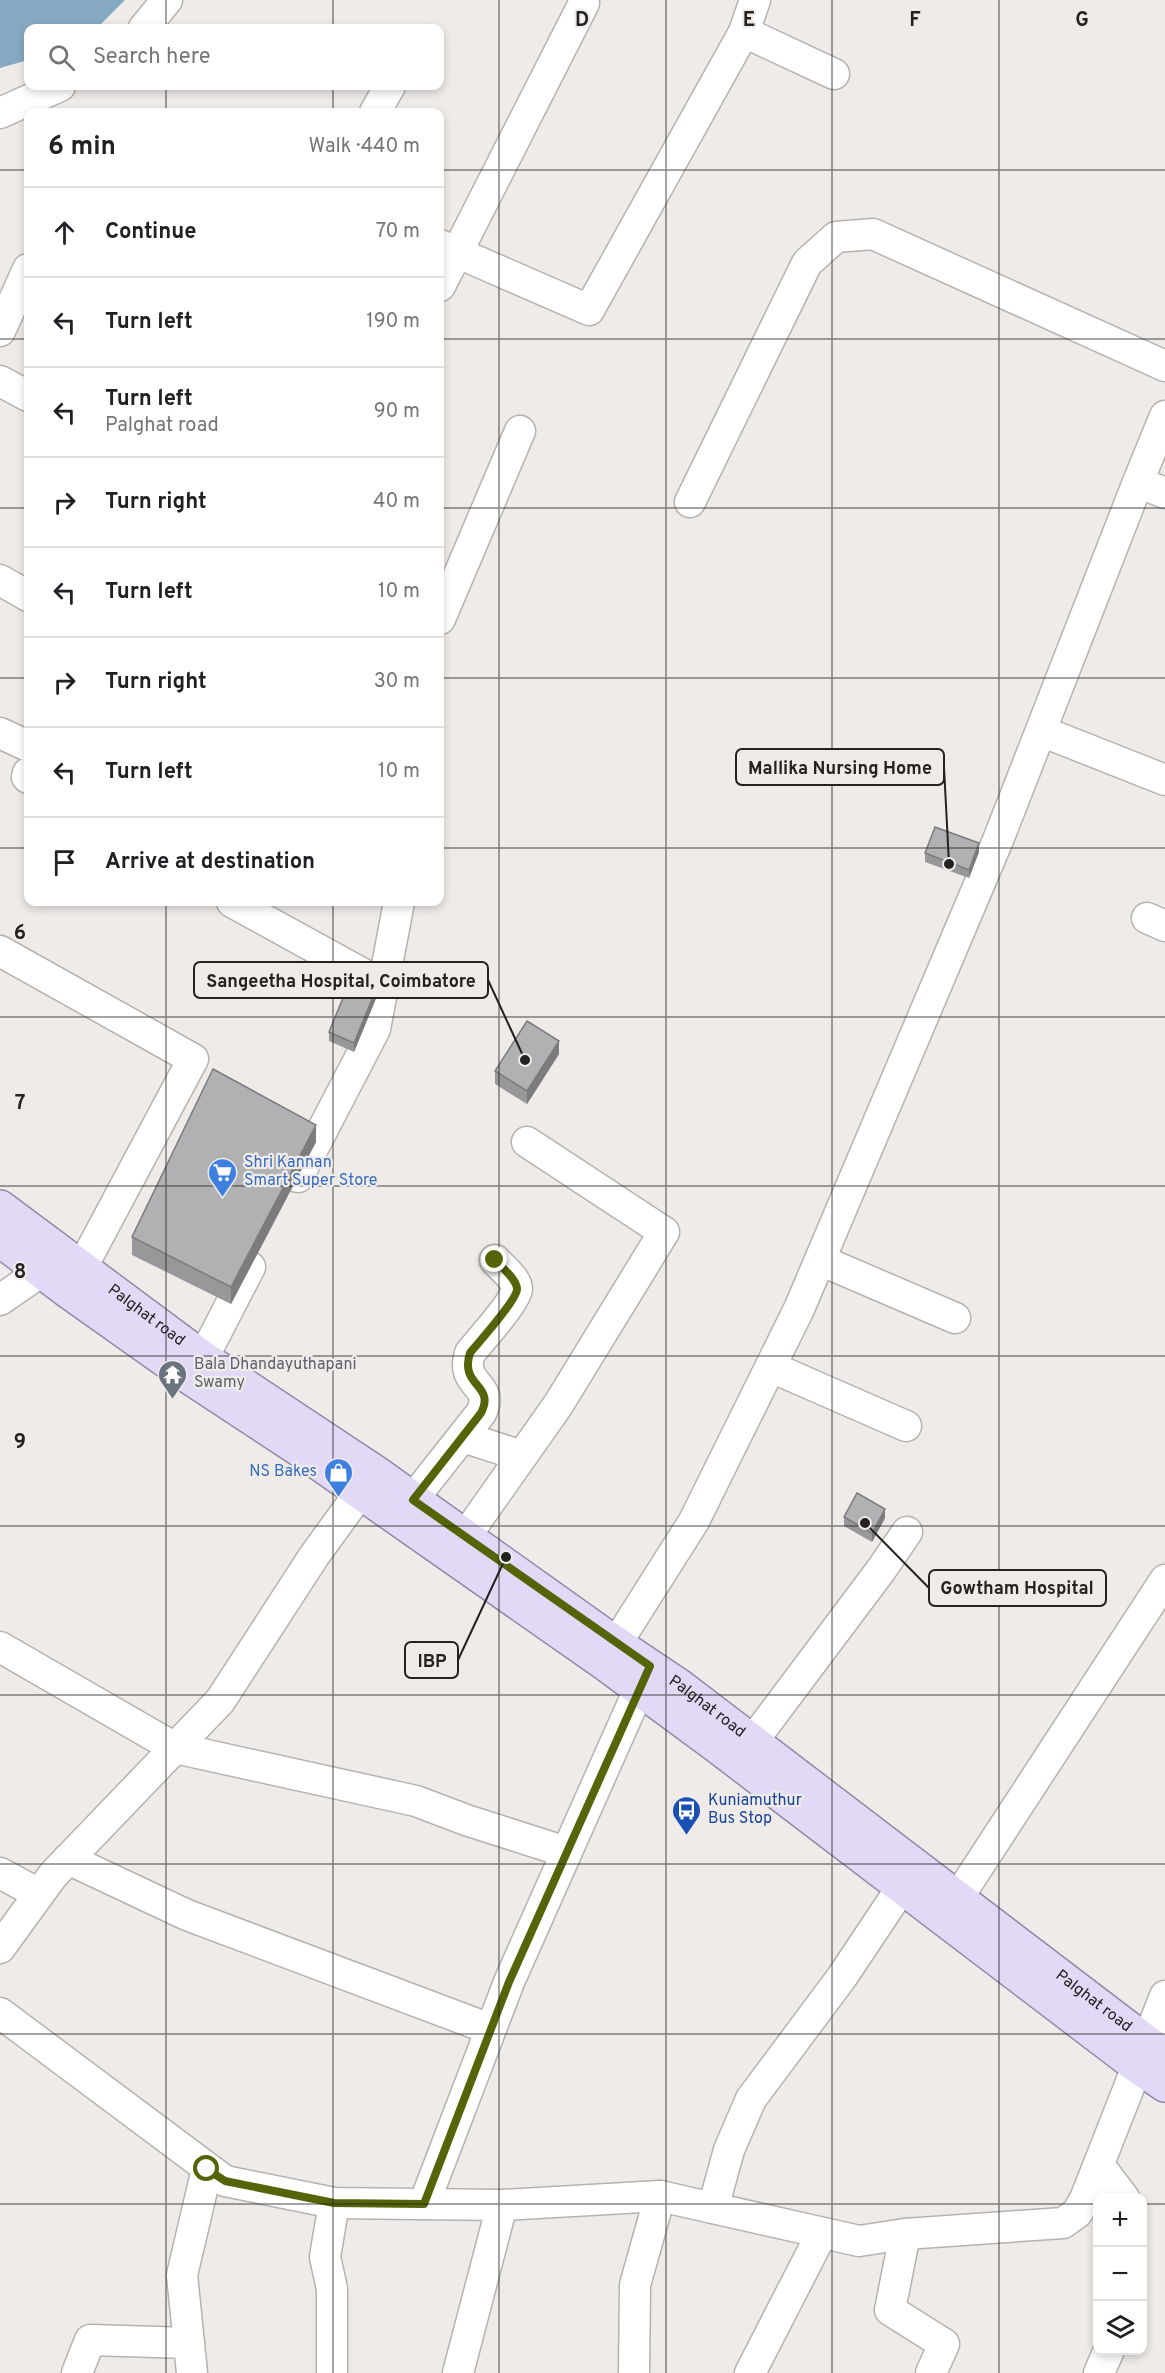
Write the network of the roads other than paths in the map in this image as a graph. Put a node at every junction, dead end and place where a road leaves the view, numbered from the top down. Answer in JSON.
{"nodes":[{"id":1,"x":167,"y":0,"type":"edge"},
{"id":2,"x":755,"y":0,"type":"edge"},
{"id":3,"x":584,"y":3,"type":"dead end"},
{"id":4,"x":147,"y":24,"type":"edge"},
{"id":5,"x":744,"y":32,"type":"junction"},
{"id":6,"x":834,"y":74,"type":"dead end"},
{"id":7,"x":51,"y":90,"type":"edge"},
{"id":8,"x":388,"y":90,"type":"edge"},
{"id":9,"x":377,"y":108,"type":"edge"},
{"id":10,"x":0,"y":113,"type":"edge"},
{"id":11,"x":447,"y":249,"type":"edge"},
{"id":12,"x":444,"y":265,"type":"edge"},
{"id":13,"x":24,"y":278,"type":"edge"},
{"id":14,"x":0,"y":330,"type":"edge"},
{"id":15,"x":1165,"y":366,"type":"edge"},
{"id":16,"x":0,"y":381,"type":"edge"},
{"id":17,"x":24,"y":394,"type":"edge"},
{"id":18,"x":1165,"y":416,"type":"edge"},
{"id":19,"x":520,"y":431,"type":"dead end"},
{"id":20,"x":1138,"y":482,"type":"junction"},
{"id":21,"x":1165,"y":493,"type":"edge"},
{"id":22,"x":690,"y":502,"type":"dead end"},
{"id":23,"x":0,"y":580,"type":"edge"},
{"id":24,"x":24,"y":594,"type":"edge"},
{"id":25,"x":444,"y":610,"type":"edge"},
{"id":26,"x":1041,"y":731,"type":"junction"},
{"id":27,"x":0,"y":733,"type":"edge"},
{"id":28,"x":24,"y":744,"type":"edge"},
{"id":29,"x":1165,"y":780,"type":"edge"},
{"id":30,"x":239,"y":906,"type":"edge"},
{"id":31,"x":398,"y":906,"type":"edge"},
{"id":32,"x":0,"y":951,"type":"edge"},
{"id":33,"x":383,"y":986,"type":"junction"},
{"id":34,"x":527,"y":1142,"type":"dead end"},
{"id":35,"x":284,"y":1203,"type":"edge"},
{"id":36,"x":0,"y":1207,"type":"edge"},
{"id":37,"x":0,"y":1239,"type":"edge"},
{"id":38,"x":263,"y":1243,"type":"edge"},
{"id":39,"x":495,"y":1260,"type":"dead end"},
{"id":40,"x":820,"y":1260,"type":"junction"},
{"id":41,"x":81,"y":1269,"type":"junction"},
{"id":42,"x":42,"y":1272,"type":"junction"},
{"id":43,"x":0,"y":1300,"type":"edge"},
{"id":44,"x":955,"y":1318,"type":"dead end"},
{"id":45,"x":771,"y":1367,"type":"junction"},
{"id":46,"x":196,"y":1368,"type":"junction"},
{"id":47,"x":906,"y":1426,"type":"dead end"},
{"id":48,"x":463,"y":1437,"type":"junction"},
{"id":49,"x":522,"y":1456,"type":"junction"},
{"id":50,"x":367,"y":1482,"type":"junction"},
{"id":51,"x":413,"y":1500,"type":"junction"},
{"id":52,"x":907,"y":1532,"type":"dead end"},
{"id":53,"x":465,"y":1537,"type":"junction"},
{"id":54,"x":1165,"y":1580,"type":"edge"},
{"id":55,"x":0,"y":1647,"type":"edge"},
{"id":56,"x":611,"y":1653,"type":"junction"},
{"id":57,"x":644,"y":1677,"type":"junction"},
{"id":58,"x":752,"y":1742,"type":"junction"},
{"id":59,"x":175,"y":1748,"type":"junction"},
{"id":60,"x":566,"y":1852,"type":"junction"},
{"id":61,"x":68,"y":1859,"type":"junction"},
{"id":62,"x":0,"y":1872,"type":"edge"},
{"id":63,"x":902,"y":1887,"type":"junction"},
{"id":64,"x":39,"y":1894,"type":"junction"},
{"id":65,"x":957,"y":1899,"type":"junction"},
{"id":66,"x":0,"y":1948,"type":"edge"},
{"id":67,"x":1165,"y":1996,"type":"edge"},
{"id":68,"x":0,"y":2013,"type":"edge"},
{"id":69,"x":490,"y":2029,"type":"junction"},
{"id":70,"x":1149,"y":2055,"type":"edge"},
{"id":71,"x":1165,"y":2085,"type":"edge"},
{"id":72,"x":1099,"y":2165,"type":"junction"},
{"id":73,"x":207,"y":2169,"type":"junction"},
{"id":74,"x":1120,"y":2193,"type":"edge"},
{"id":75,"x":660,"y":2196,"type":"junction"},
{"id":76,"x":334,"y":2203,"type":"junction"},
{"id":77,"x":424,"y":2204,"type":"junction"},
{"id":78,"x":502,"y":2205,"type":"junction"},
{"id":79,"x":713,"y":2208,"type":"junction"},
{"id":80,"x":822,"y":2233,"type":"junction"},
{"id":81,"x":905,"y":2234,"type":"junction"},
{"id":82,"x":189,"y":2343,"type":"junction"},
{"id":83,"x":1107,"y":2355,"type":"edge"},
{"id":84,"x":77,"y":2373,"type":"edge"},
{"id":85,"x":192,"y":2373,"type":"edge"},
{"id":86,"x":332,"y":2373,"type":"edge"},
{"id":87,"x":458,"y":2373,"type":"edge"},
{"id":88,"x":634,"y":2373,"type":"edge"},
{"id":89,"x":750,"y":2373,"type":"edge"},
{"id":90,"x":930,"y":2373,"type":"edge"},
{"id":91,"x":1099,"y":2373,"type":"edge"}],
"edges":[{"from":1,"to":4,"type":"street"},
{"from":2,"to":5,"type":"street"},
{"from":3,"to":11,"type":"street"},
{"from":5,"to":6,"type":"street"},
{"from":5,"to":11,"type":"street"},
{"from":7,"to":10,"type":"street"},
{"from":8,"to":9,"type":"street"},
{"from":11,"to":12,"type":"street"},
{"from":13,"to":14,"type":"street"},
{"from":15,"to":22,"type":"street"},
{"from":16,"to":17,"type":"street"},
{"from":18,"to":20,"type":"street"},
{"from":19,"to":25,"type":"street"},
{"from":20,"to":21,"type":"street"},
{"from":20,"to":26,"type":"street"},
{"from":23,"to":24,"type":"street"},
{"from":26,"to":29,"type":"street"},
{"from":26,"to":40,"type":"street"},
{"from":27,"to":28,"type":"street"},
{"from":30,"to":33,"type":"street"},
{"from":31,"to":33,"type":"street"},
{"from":32,"to":41,"type":"street"},
{"from":33,"to":35,"type":"street"},
{"from":34,"to":49,"type":"street"},
{"from":36,"to":41,"type":"main road","name":"Palghat road"},
{"from":37,"to":42,"type":"main road","name":"Palghat road"},
{"from":38,"to":46,"type":"street"},
{"from":39,"to":48,"type":"street"},
{"from":40,"to":44,"type":"street"},
{"from":40,"to":45,"type":"street"},
{"from":41,"to":46,"type":"main road","name":"Palghat road"},
{"from":42,"to":43,"type":"street"},
{"from":42,"to":46,"type":"main road","name":"Palghat road"},
{"from":45,"to":47,"type":"street"},
{"from":45,"to":56,"type":"street"},
{"from":46,"to":50,"type":"main road","name":"Palghat road"},
{"from":48,"to":49,"type":"street"},
{"from":48,"to":51,"type":"street"},
{"from":49,"to":53,"type":"street"},
{"from":50,"to":51,"type":"main road","name":"Palghat road"},
{"from":50,"to":56,"type":"main road","name":"Palghat road"},
{"from":50,"to":59,"type":"street"},
{"from":51,"to":53,"type":"main road","name":"Palghat road"},
{"from":52,"to":58,"type":"street"},
{"from":53,"to":56,"type":"main road","name":"Palghat road"},
{"from":54,"to":65,"type":"street"},
{"from":55,"to":59,"type":"street"},
{"from":56,"to":57,"type":"main road","name":"Palghat road"},
{"from":57,"to":58,"type":"main road","name":"Palghat road"},
{"from":57,"to":60,"type":"street"},
{"from":57,"to":63,"type":"main road","name":"Palghat road"},
{"from":58,"to":65,"type":"main road","name":"Palghat road"},
{"from":59,"to":60,"type":"street"},
{"from":59,"to":61,"type":"street"},
{"from":60,"to":69,"type":"street"},
{"from":61,"to":64,"type":"street"},
{"from":61,"to":69,"type":"street"},
{"from":62,"to":64,"type":"street"},
{"from":63,"to":70,"type":"main road","name":"Palghat road"},
{"from":63,"to":79,"type":"street"},
{"from":64,"to":66,"type":"street"},
{"from":65,"to":70,"type":"main road","name":"Palghat road"},
{"from":67,"to":70,"type":"street"},
{"from":68,"to":73,"type":"street"},
{"from":69,"to":77,"type":"street"},
{"from":70,"to":71,"type":"main road","name":"Palghat road"},
{"from":70,"to":72,"type":"street"},
{"from":72,"to":74,"type":"street"},
{"from":72,"to":81,"type":"street"},
{"from":73,"to":76,"type":"street"},
{"from":73,"to":82,"type":"street"},
{"from":75,"to":78,"type":"street"},
{"from":75,"to":79,"type":"street"},
{"from":75,"to":88,"type":"street"},
{"from":76,"to":77,"type":"street"},
{"from":76,"to":86,"type":"street"},
{"from":77,"to":78,"type":"street"},
{"from":78,"to":87,"type":"street"},
{"from":79,"to":80,"type":"street"},
{"from":80,"to":81,"type":"street"},
{"from":80,"to":89,"type":"street"},
{"from":81,"to":90,"type":"street"},
{"from":82,"to":84,"type":"street"},
{"from":82,"to":85,"type":"street"},
{"from":83,"to":91,"type":"street"}]}
